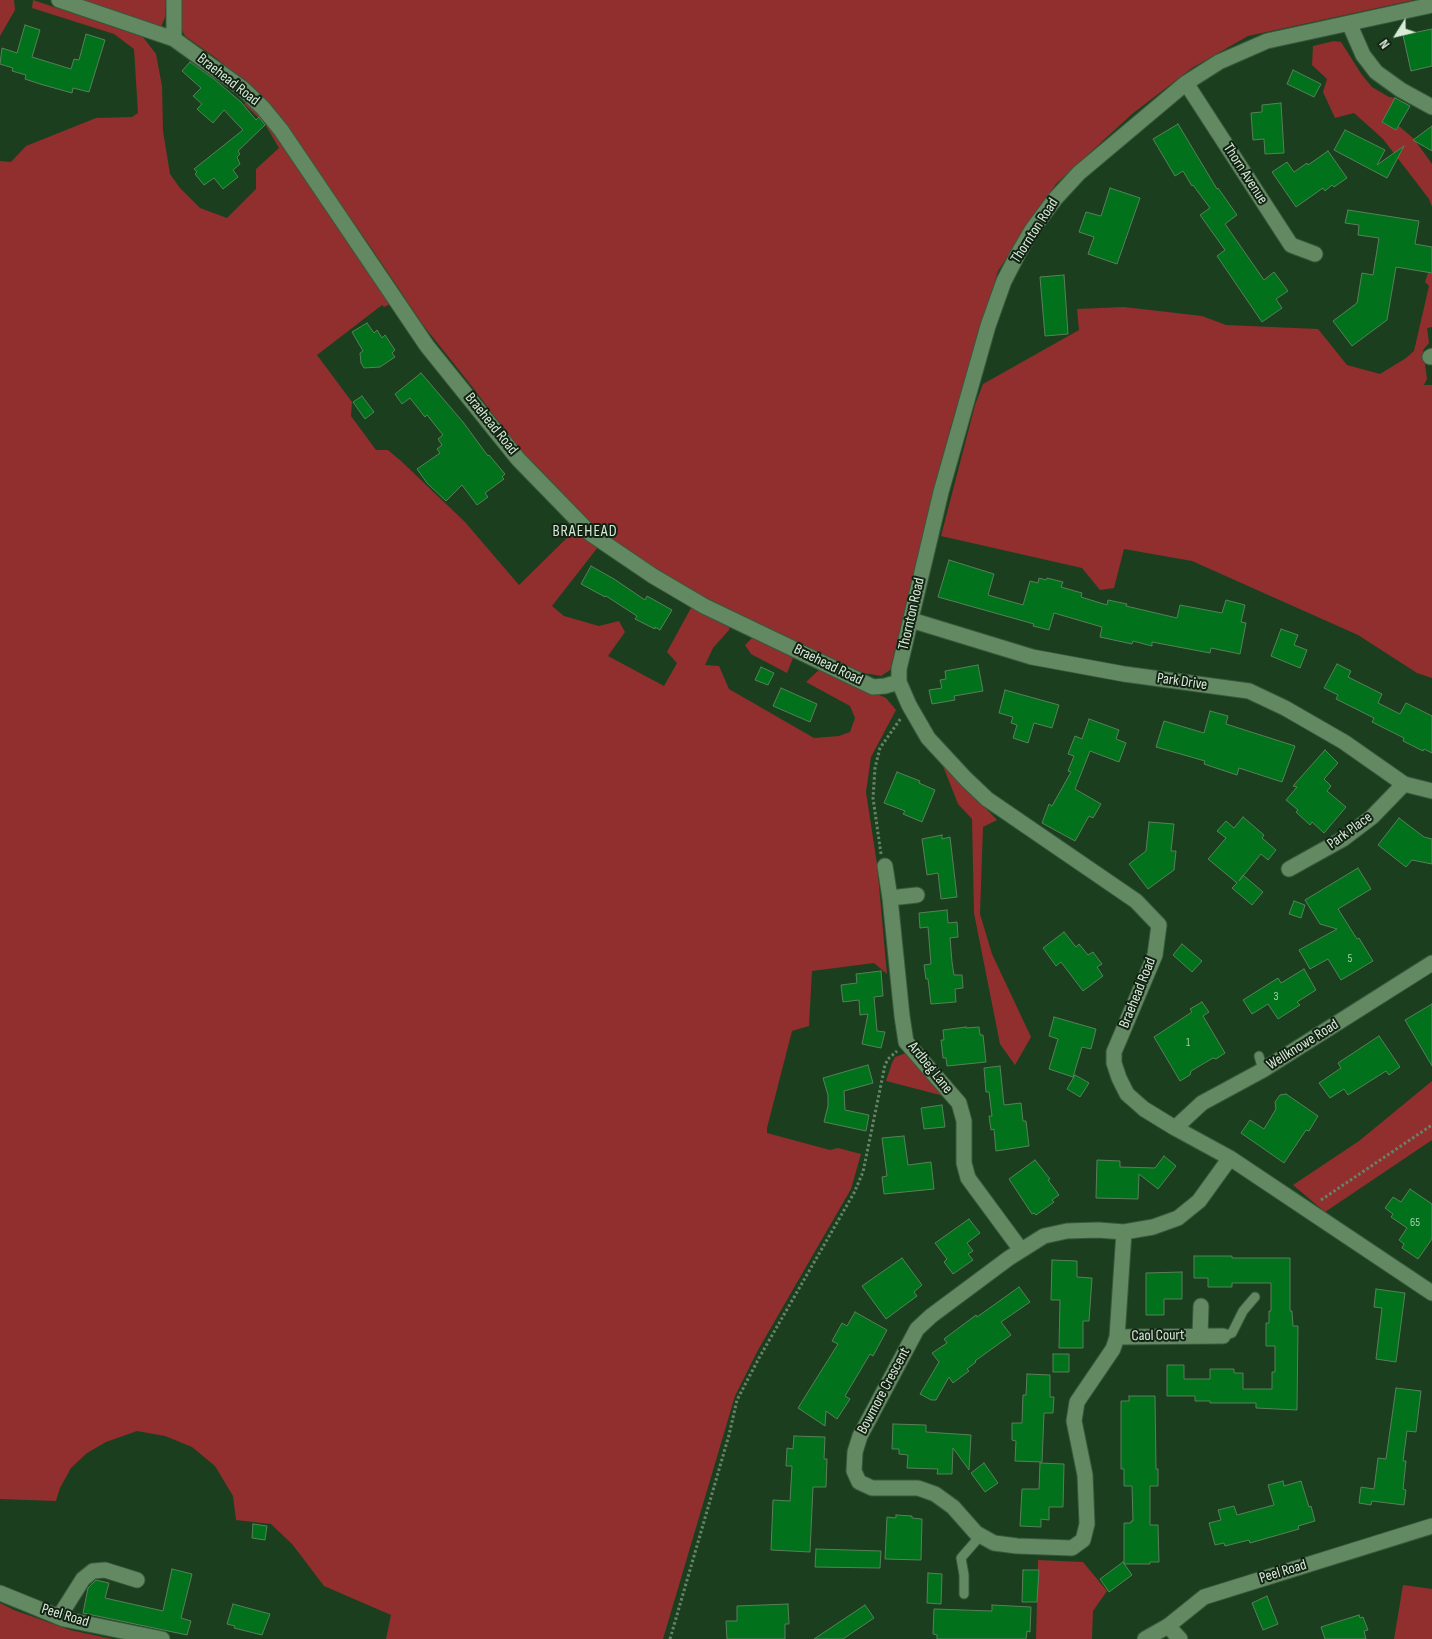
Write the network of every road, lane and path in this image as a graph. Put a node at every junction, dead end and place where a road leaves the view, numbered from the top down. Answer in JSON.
{"nodes":[{"id":1,"x":59,"y":0,"type":"edge"},
{"id":2,"x":174,"y":0,"type":"edge"},
{"id":3,"x":1432,"y":4,"type":"edge"},
{"id":4,"x":1349,"y":23,"type":"junction"},
{"id":5,"x":174,"y":39,"type":"junction"},
{"id":6,"x":1186,"y":82,"type":"junction"},
{"id":7,"x":1432,"y":107,"type":"edge"},
{"id":8,"x":1315,"y":254,"type":"dead end"},
{"id":9,"x":911,"y":620,"type":"junction"},
{"id":10,"x":899,"y":682,"type":"junction"},
{"id":11,"x":909,"y":705,"type":"junction"},
{"id":12,"x":1404,"y":784,"type":"junction"},
{"id":13,"x":1432,"y":791,"type":"edge"},
{"id":14,"x":885,"y":866,"type":"joint"},
{"id":15,"x":1289,"y":869,"type":"dead end"},
{"id":16,"x":917,"y":895,"type":"dead end"},
{"id":17,"x":890,"y":898,"type":"junction"},
{"id":18,"x":1432,"y":963,"type":"edge"},
{"id":19,"x":906,"y":1042,"type":"junction"},
{"id":20,"x":1432,"y":1125,"type":"edge"},
{"id":21,"x":1175,"y":1128,"type":"junction"},
{"id":22,"x":1230,"y":1158,"type":"junction"},
{"id":23,"x":1307,"y":1210,"type":"junction"},
{"id":24,"x":1124,"y":1232,"type":"junction"},
{"id":25,"x":1021,"y":1250,"type":"junction"},
{"id":26,"x":1432,"y":1292,"type":"edge"},
{"id":27,"x":1255,"y":1297,"type":"dead end"},
{"id":28,"x":1201,"y":1306,"type":"dead end"},
{"id":29,"x":1200,"y":1336,"type":"junction"},
{"id":30,"x":1224,"y":1336,"type":"joint"},
{"id":31,"x":1117,"y":1337,"type":"junction"},
{"id":32,"x":1432,"y":1526,"type":"edge"},
{"id":33,"x":981,"y":1535,"type":"junction"},
{"id":34,"x":137,"y":1580,"type":"dead end"},
{"id":35,"x":0,"y":1593,"type":"edge"},
{"id":36,"x":964,"y":1594,"type":"dead end"},
{"id":37,"x":59,"y":1617,"type":"junction"},
{"id":38,"x":1168,"y":1626,"type":"junction"},
{"id":39,"x":162,"y":1639,"type":"edge"},
{"id":40,"x":670,"y":1639,"type":"edge"},
{"id":41,"x":1145,"y":1639,"type":"edge"},
{"id":42,"x":1180,"y":1639,"type":"edge"}],
"edges":[{"from":1,"to":5,"type":"street","name":"Braehead Road"},
{"from":2,"to":5,"type":"street"},
{"from":3,"to":4,"type":"street","name":"Thornton Road"},
{"from":4,"to":6,"type":"street","name":"Thornton Road"},
{"from":4,"to":7,"type":"street"},
{"from":5,"to":10,"type":"street","name":"Braehead Road"},
{"from":6,"to":8,"type":"street","name":"Thorn Avenue"},
{"from":6,"to":9,"type":"street","name":"Thornton Road"},
{"from":9,"to":10,"type":"street","name":"Thornton Road"},
{"from":9,"to":12,"type":"street","name":"Park Drive"},
{"from":10,"to":11,"type":"street","name":"Braehead Road"},
{"from":11,"to":14,"type":"path"},
{"from":11,"to":21,"type":"street","name":"Braehead Road"},
{"from":12,"to":13,"type":"street","name":"Park Drive"},
{"from":12,"to":15,"type":"street","name":"Park Place"},
{"from":14,"to":17,"type":"street","name":"Ardbeg Lane"},
{"from":16,"to":17,"type":"street"},
{"from":17,"to":19,"type":"street","name":"Ardbeg Lane"},
{"from":18,"to":21,"type":"street","name":"Wellknowe Road"},
{"from":19,"to":25,"type":"street","name":"Ardbeg Lane"},
{"from":19,"to":40,"type":"path"},
{"from":20,"to":23,"type":"path"},
{"from":21,"to":22,"type":"street","name":"Braehead Road"},
{"from":22,"to":23,"type":"street","name":"Braehead Road"},
{"from":22,"to":24,"type":"street","name":"Bowmore Crescent"},
{"from":23,"to":26,"type":"street","name":"Braehead Road"},
{"from":24,"to":25,"type":"street","name":"Bowmore Crescent"},
{"from":24,"to":31,"type":"street","name":"Bowmore Crescent"},
{"from":25,"to":33,"type":"street","name":"Bowmore Crescent"},
{"from":27,"to":30,"type":"lane"},
{"from":28,"to":29,"type":"street","name":"Caol Court"},
{"from":29,"to":30,"type":"street","name":"Caol Court"},
{"from":29,"to":31,"type":"street","name":"Caol Court"},
{"from":31,"to":33,"type":"street","name":"Bowmore Crescent"},
{"from":32,"to":38,"type":"street","name":"Peel Road"},
{"from":33,"to":36,"type":"lane"},
{"from":34,"to":37,"type":"street"},
{"from":35,"to":37,"type":"street","name":"Peel Road"},
{"from":37,"to":39,"type":"street","name":"Peel Road"},
{"from":38,"to":41,"type":"street","name":"Peel Road"},
{"from":38,"to":42,"type":"street"}]}
